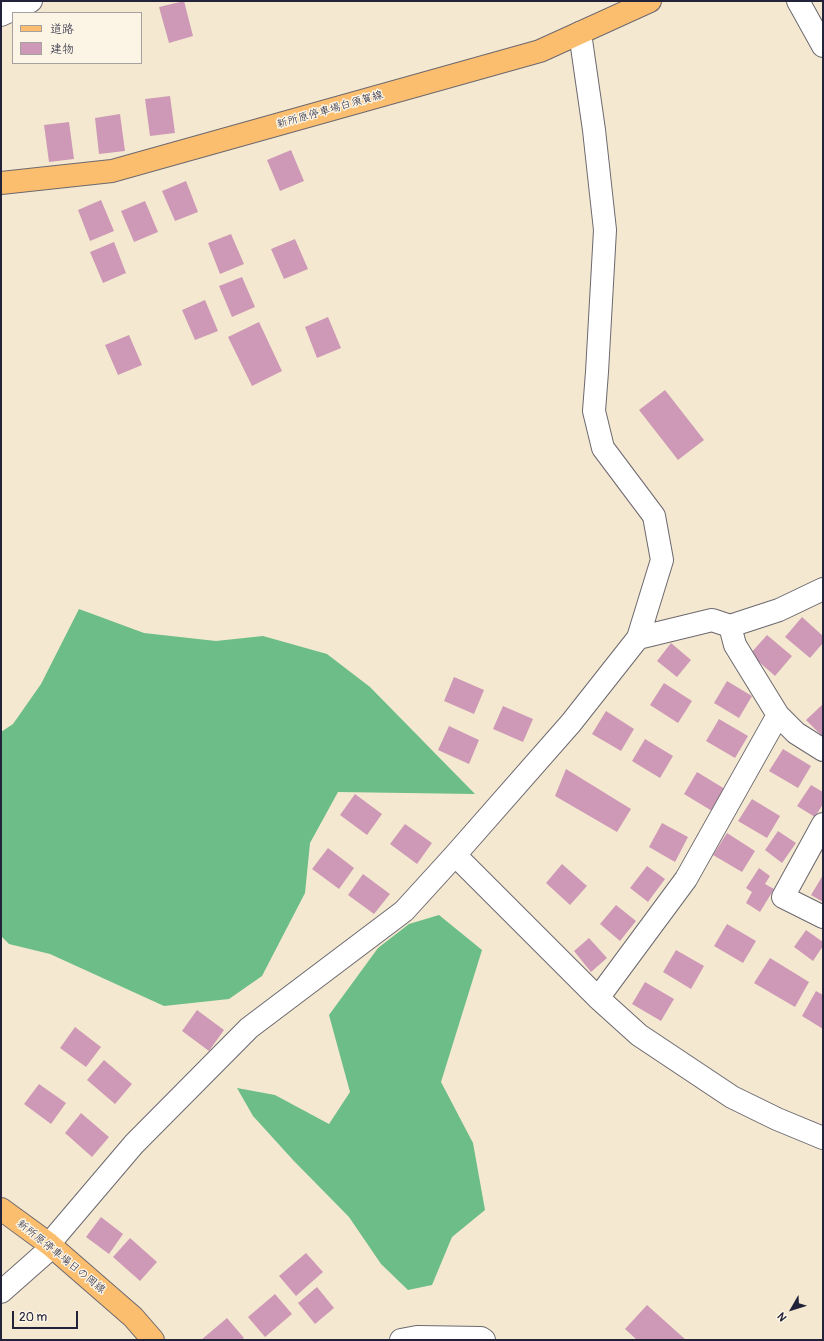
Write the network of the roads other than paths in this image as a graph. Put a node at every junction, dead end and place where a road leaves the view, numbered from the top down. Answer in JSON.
{"nodes":[{"id":1,"x":31,"y":1,"type":"edge"},
{"id":2,"x":650,"y":1,"type":"edge"},
{"id":3,"x":798,"y":1,"type":"edge"},
{"id":4,"x":1,"y":15,"type":"edge"},
{"id":5,"x":580,"y":33,"type":"junction"},
{"id":6,"x":823,"y":46,"type":"edge"},
{"id":7,"x":1,"y":183,"type":"edge"},
{"id":8,"x":823,"y":589,"type":"edge"},
{"id":9,"x":730,"y":626,"type":"junction"},
{"id":10,"x":638,"y":638,"type":"junction"},
{"id":11,"x":778,"y":715,"type":"junction"},
{"id":12,"x":823,"y":750,"type":"edge"},
{"id":13,"x":823,"y":824,"type":"edge"},
{"id":14,"x":455,"y":855,"type":"junction"},
{"id":15,"x":823,"y":917,"type":"edge"},
{"id":16,"x":598,"y":998,"type":"junction"},
{"id":17,"x":823,"y":1138,"type":"edge"},
{"id":18,"x":1,"y":1209,"type":"edge"},
{"id":19,"x":50,"y":1246,"type":"junction"},
{"id":20,"x":1,"y":1292,"type":"edge"},
{"id":21,"x":153,"y":1340,"type":"edge"},
{"id":22,"x":401,"y":1340,"type":"edge"},
{"id":23,"x":484,"y":1340,"type":"edge"}],
"edges":[{"from":1,"to":4,"type":"street"},
{"from":2,"to":5,"type":"main road","name":"新所原停車場白須賀線"},
{"from":3,"to":6,"type":"street"},
{"from":5,"to":7,"type":"main road","name":"新所原停車場白須賀線"},
{"from":5,"to":10,"type":"street"},
{"from":8,"to":9,"type":"street"},
{"from":9,"to":10,"type":"street"},
{"from":9,"to":11,"type":"street"},
{"from":10,"to":14,"type":"street"},
{"from":11,"to":12,"type":"street"},
{"from":11,"to":16,"type":"street"},
{"from":13,"to":15,"type":"street"},
{"from":14,"to":16,"type":"street"},
{"from":14,"to":19,"type":"street"},
{"from":16,"to":17,"type":"street"},
{"from":18,"to":19,"type":"main road","name":"新所原停車場日の岡線"},
{"from":19,"to":20,"type":"street"},
{"from":19,"to":21,"type":"main road","name":"新所原停車場日の岡線"},
{"from":22,"to":23,"type":"street"}]}
